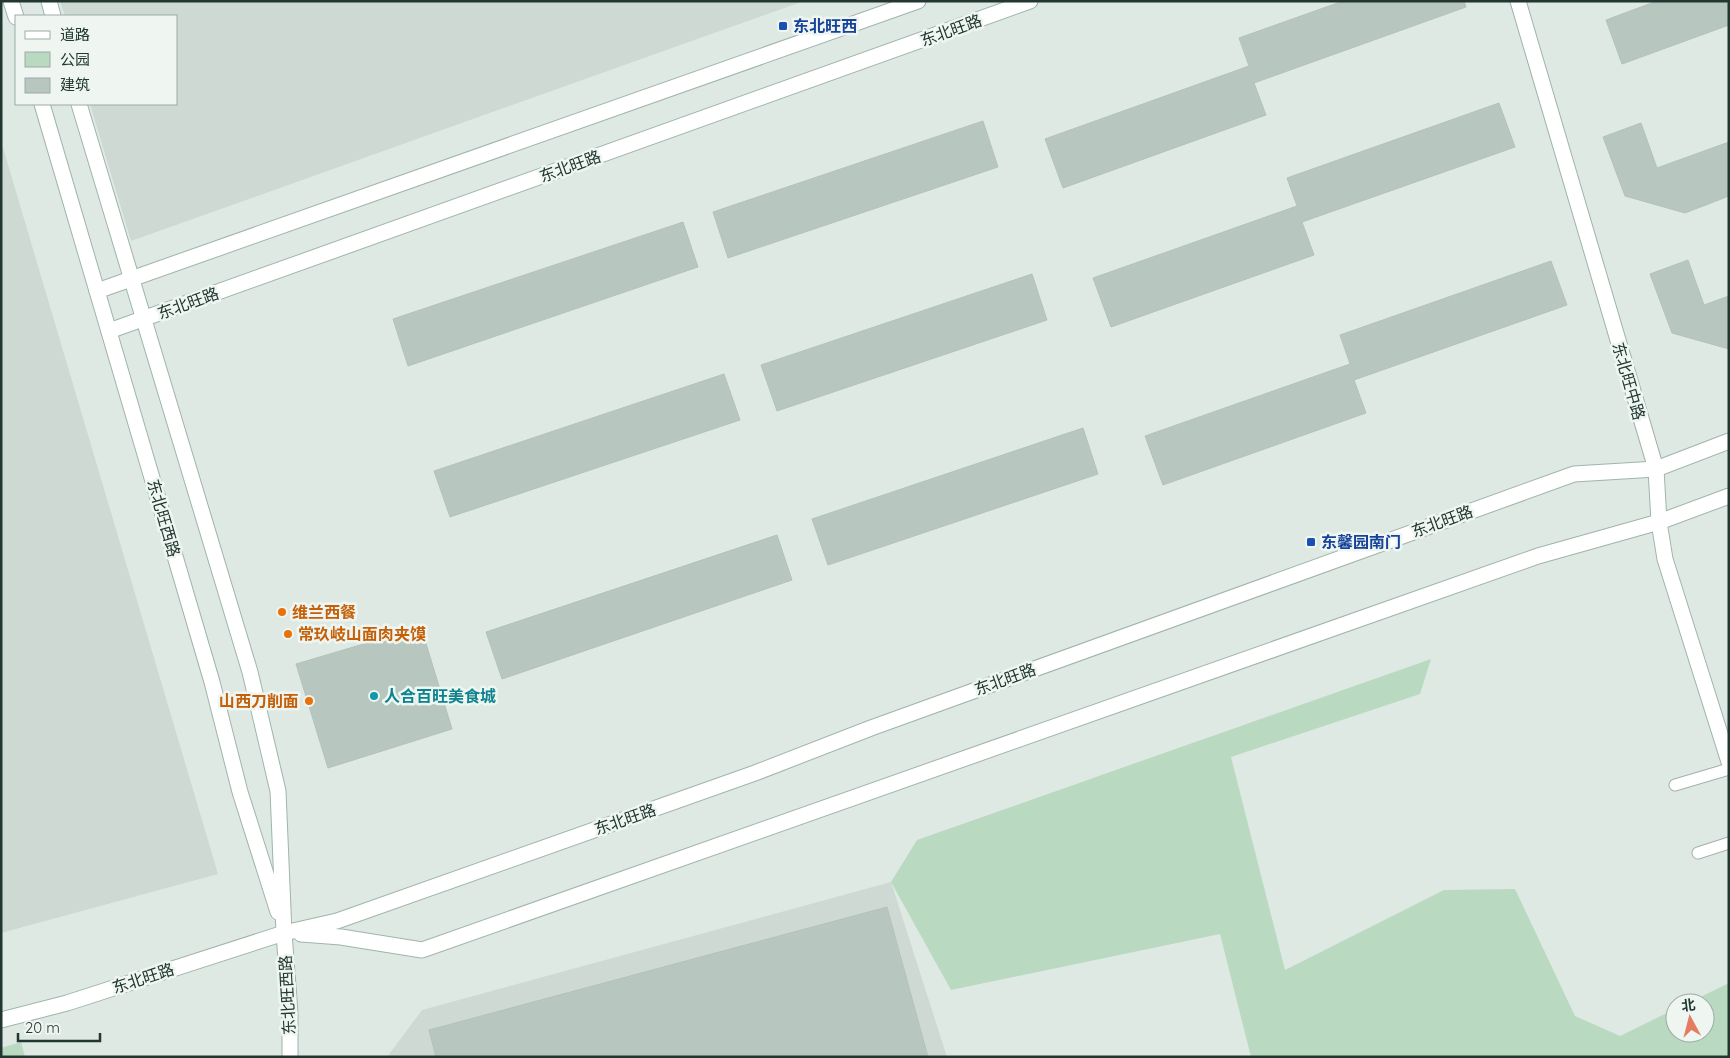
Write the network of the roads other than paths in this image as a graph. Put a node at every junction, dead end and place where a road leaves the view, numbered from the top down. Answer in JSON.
{"nodes":[{"id":1,"x":12,"y":1,"type":"edge"},
{"id":2,"x":49,"y":1,"type":"edge"},
{"id":3,"x":918,"y":1,"type":"edge"},
{"id":4,"x":1030,"y":1,"type":"edge"},
{"id":5,"x":1518,"y":1,"type":"edge"},
{"id":6,"x":16,"y":15,"type":"edge"},
{"id":7,"x":53,"y":15,"type":"edge"},
{"id":8,"x":42,"y":105,"type":"edge"},
{"id":9,"x":79,"y":105,"type":"edge"},
{"id":10,"x":131,"y":279,"type":"junction"},
{"id":11,"x":97,"y":291,"type":"junction"},
{"id":12,"x":143,"y":319,"type":"junction"},
{"id":13,"x":109,"y":331,"type":"junction"},
{"id":14,"x":1729,"y":442,"type":"edge"},
{"id":15,"x":1656,"y":469,"type":"junction"},
{"id":16,"x":1729,"y":496,"type":"edge"},
{"id":17,"x":1659,"y":522,"type":"junction"},
{"id":18,"x":1729,"y":762,"type":"edge"},
{"id":19,"x":1729,"y":769,"type":"edge"},
{"id":20,"x":1675,"y":785,"type":"dead end"},
{"id":21,"x":1729,"y":843,"type":"edge"},
{"id":22,"x":1698,"y":854,"type":"dead end"},
{"id":23,"x":284,"y":933,"type":"junction"},
{"id":24,"x":1,"y":1020,"type":"edge"},
{"id":25,"x":290,"y":1057,"type":"edge"}],
"edges":[{"from":1,"to":6,"type":"street"},
{"from":2,"to":7,"type":"street"},
{"from":3,"to":10,"type":"street"},
{"from":4,"to":12,"type":"street","name":"东北旺路"},
{"from":5,"to":15,"type":"street","name":"东北旺中路"},
{"from":8,"to":11,"type":"street","name":"东北旺西路"},
{"from":9,"to":10,"type":"street","name":"东北旺西路"},
{"from":10,"to":11,"type":"street"},
{"from":10,"to":12,"type":"street","name":"东北旺西路"},
{"from":11,"to":13,"type":"street","name":"东北旺西路"},
{"from":12,"to":13,"type":"street","name":"东北旺路"},
{"from":12,"to":23,"type":"street","name":"东北旺西路"},
{"from":13,"to":23,"type":"street","name":"东北旺西路"},
{"from":14,"to":15,"type":"street","name":"东北旺路"},
{"from":15,"to":17,"type":"street","name":"东北旺中路"},
{"from":15,"to":23,"type":"street","name":"东北旺路"},
{"from":16,"to":17,"type":"street","name":"东北旺路"},
{"from":17,"to":18,"type":"street","name":"东北旺中路"},
{"from":17,"to":23,"type":"street","name":"东北旺路"},
{"from":19,"to":20,"type":"lane"},
{"from":21,"to":22,"type":"lane"},
{"from":23,"to":24,"type":"street","name":"东北旺路"},
{"from":23,"to":25,"type":"street","name":"东北旺西路"}]}
